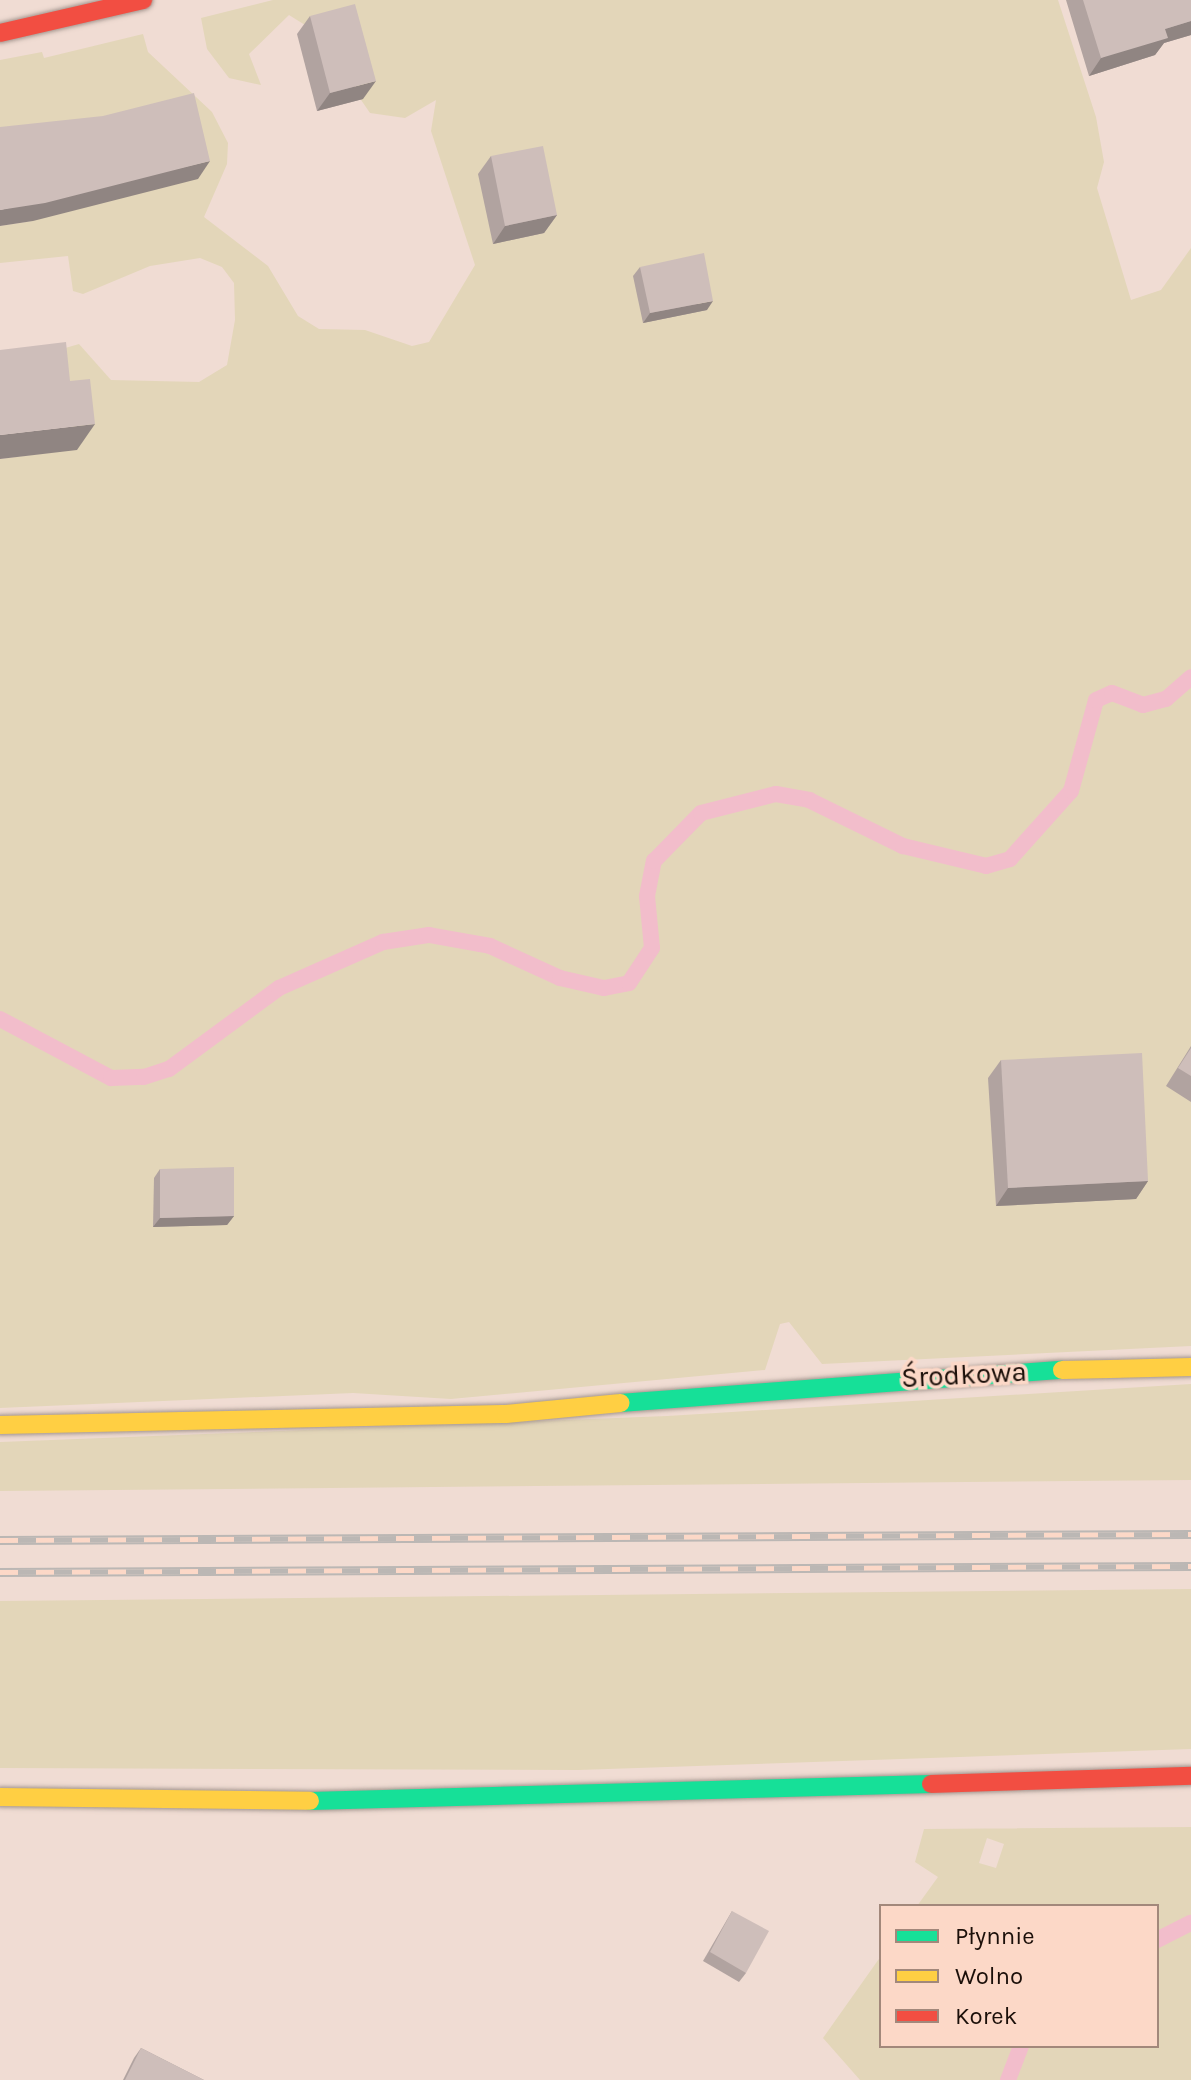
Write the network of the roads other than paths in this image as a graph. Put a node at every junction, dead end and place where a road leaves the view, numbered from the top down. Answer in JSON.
{"nodes":[{"id":1,"x":143,"y":0,"type":"edge"},
{"id":2,"x":0,"y":33,"type":"edge"},
{"id":3,"x":1191,"y":1367,"type":"edge"},
{"id":4,"x":0,"y":1425,"type":"edge"},
{"id":5,"x":1191,"y":1776,"type":"edge"},
{"id":6,"x":0,"y":1797,"type":"edge"}],
"edges":[{"from":1,"to":2,"type":"street"},
{"from":3,"to":4,"type":"street","name":"Środkowa"},
{"from":5,"to":6,"type":"street"}]}
